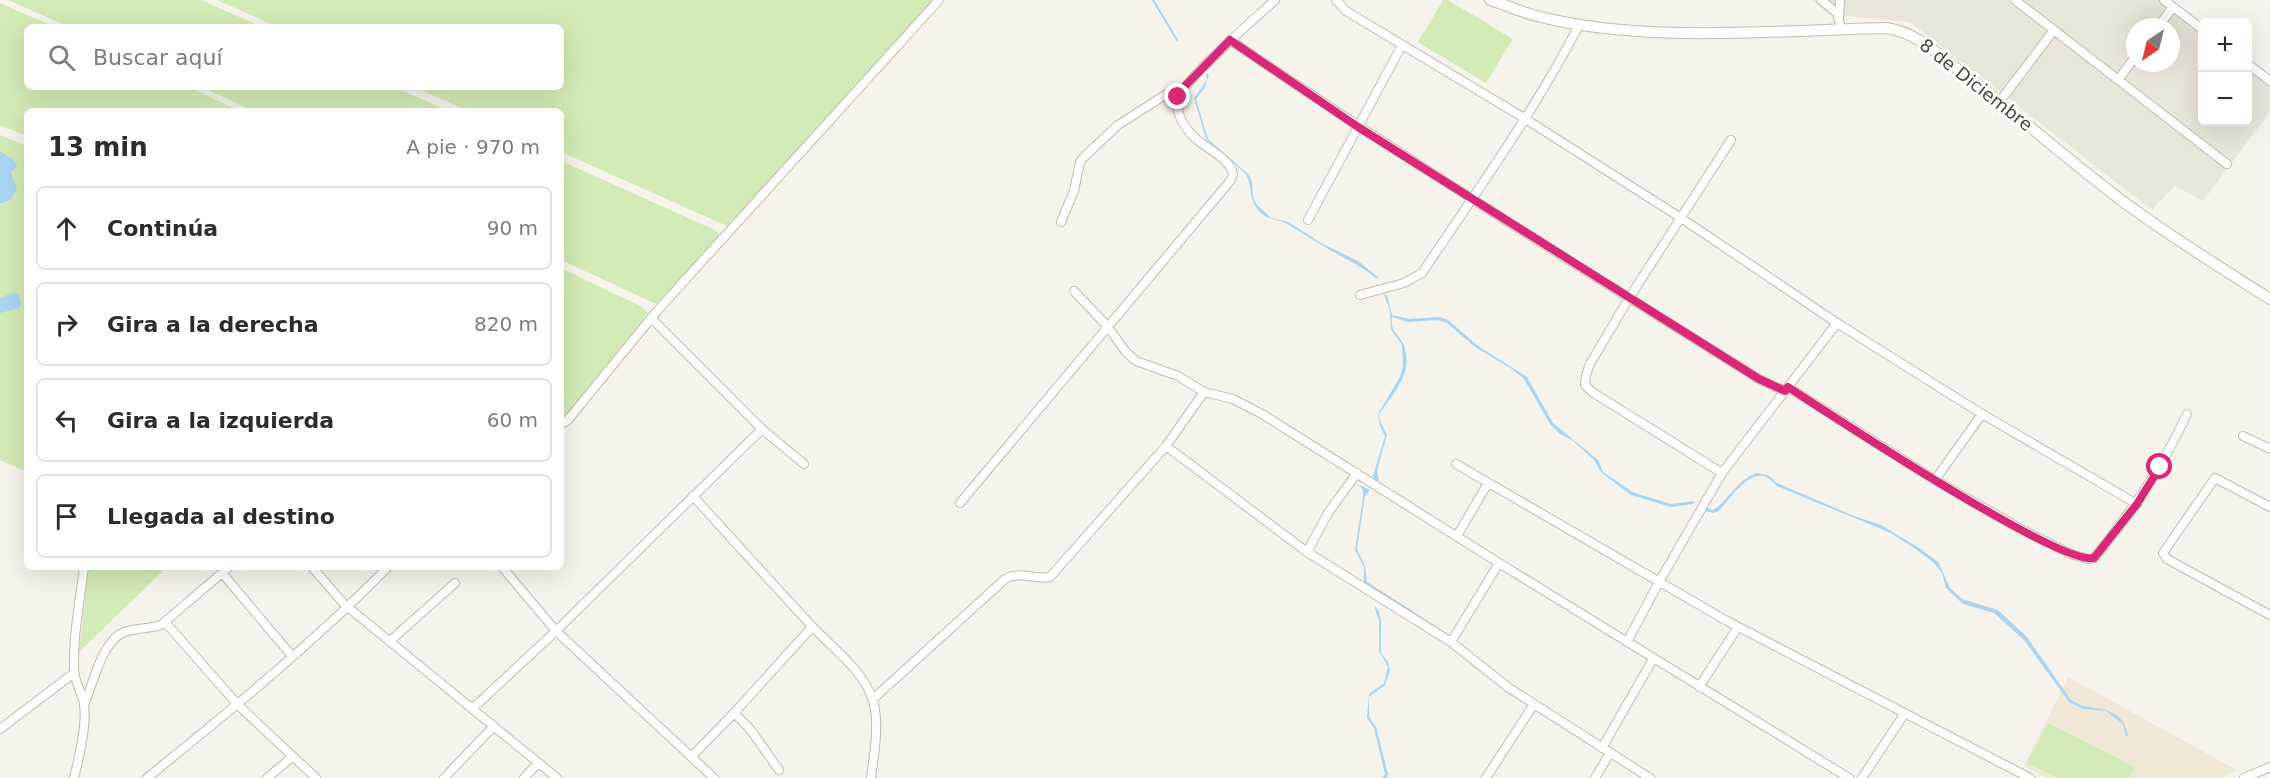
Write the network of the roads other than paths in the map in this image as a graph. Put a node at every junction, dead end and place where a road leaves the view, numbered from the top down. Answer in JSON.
{"nodes":[{"id":1,"x":939,"y":0,"type":"edge"},
{"id":2,"x":1275,"y":0,"type":"edge"},
{"id":3,"x":1336,"y":0,"type":"edge"},
{"id":4,"x":1490,"y":0,"type":"edge"},
{"id":5,"x":1821,"y":0,"type":"edge"},
{"id":6,"x":1840,"y":0,"type":"edge"},
{"id":7,"x":2015,"y":0,"type":"edge"},
{"id":8,"x":2163,"y":0,"type":"edge"},
{"id":9,"x":2173,"y":7,"type":"junction"},
{"id":10,"x":1839,"y":17,"type":"junction"},
{"id":11,"x":2165,"y":18,"type":"edge"},
{"id":12,"x":1579,"y":25,"type":"junction"},
{"id":13,"x":2198,"y":27,"type":"edge"},
{"id":14,"x":1841,"y":28,"type":"junction"},
{"id":15,"x":2054,"y":30,"type":"junction"},
{"id":16,"x":1230,"y":40,"type":"junction"},
{"id":17,"x":1402,"y":45,"type":"junction"},
{"id":18,"x":2252,"y":68,"type":"edge"},
{"id":19,"x":2126,"y":69,"type":"edge"},
{"id":20,"x":2118,"y":80,"type":"junction"},
{"id":21,"x":2270,"y":81,"type":"edge"},
{"id":22,"x":1184,"y":87,"type":"junction"},
{"id":23,"x":2000,"y":101,"type":"junction"},
{"id":24,"x":1524,"y":118,"type":"junction"},
{"id":25,"x":1358,"y":127,"type":"junction"},
{"id":26,"x":1731,"y":140,"type":"dead end"},
{"id":27,"x":2227,"y":164,"type":"dead end"},
{"id":28,"x":1472,"y":199,"type":"junction"},
{"id":29,"x":1681,"y":218,"type":"junction"},
{"id":30,"x":1308,"y":220,"type":"dead end"},
{"id":31,"x":1061,"y":222,"type":"dead end"},
{"id":32,"x":1074,"y":291,"type":"dead end"},
{"id":33,"x":1360,"y":295,"type":"dead end"},
{"id":34,"x":1629,"y":298,"type":"junction"},
{"id":35,"x":2270,"y":299,"type":"edge"},
{"id":36,"x":651,"y":318,"type":"junction"},
{"id":37,"x":1837,"y":323,"type":"junction"},
{"id":38,"x":1108,"y":327,"type":"junction"},
{"id":39,"x":1786,"y":389,"type":"junction"},
{"id":40,"x":1204,"y":392,"type":"junction"},
{"id":41,"x":1982,"y":414,"type":"junction"},
{"id":42,"x":2187,"y":414,"type":"dead end"},
{"id":43,"x":564,"y":422,"type":"edge"},
{"id":44,"x":762,"y":429,"type":"junction"},
{"id":45,"x":2243,"y":436,"type":"dead end"},
{"id":46,"x":1166,"y":446,"type":"junction"},
{"id":47,"x":2270,"y":449,"type":"edge"},
{"id":48,"x":804,"y":464,"type":"dead end"},
{"id":49,"x":1456,"y":464,"type":"dead end"},
{"id":50,"x":1357,"y":472,"type":"junction"},
{"id":51,"x":1722,"y":473,"type":"junction"},
{"id":52,"x":1935,"y":480,"type":"junction"},
{"id":53,"x":1488,"y":483,"type":"junction"},
{"id":54,"x":693,"y":496,"type":"junction"},
{"id":55,"x":960,"y":503,"type":"dead end"},
{"id":56,"x":2137,"y":504,"type":"junction"},
{"id":57,"x":2270,"y":507,"type":"edge"},
{"id":58,"x":1457,"y":536,"type":"junction"},
{"id":59,"x":1307,"y":552,"type":"junction"},
{"id":60,"x":1499,"y":563,"type":"junction"},
{"id":61,"x":84,"y":570,"type":"edge"},
{"id":62,"x":226,"y":570,"type":"edge"},
{"id":63,"x":315,"y":570,"type":"edge"},
{"id":64,"x":385,"y":570,"type":"edge"},
{"id":65,"x":505,"y":570,"type":"edge"},
{"id":66,"x":222,"y":573,"type":"junction"},
{"id":67,"x":1659,"y":582,"type":"junction"},
{"id":68,"x":455,"y":583,"type":"dead end"},
{"id":69,"x":348,"y":607,"type":"junction"},
{"id":70,"x":2270,"y":615,"type":"edge"},
{"id":71,"x":165,"y":622,"type":"junction"},
{"id":72,"x":812,"y":627,"type":"junction"},
{"id":73,"x":1738,"y":627,"type":"junction"},
{"id":74,"x":556,"y":631,"type":"junction"},
{"id":75,"x":390,"y":641,"type":"junction"},
{"id":76,"x":1451,"y":642,"type":"junction"},
{"id":77,"x":1627,"y":642,"type":"junction"},
{"id":78,"x":292,"y":656,"type":"junction"},
{"id":79,"x":1653,"y":659,"type":"junction"},
{"id":80,"x":74,"y":673,"type":"junction"},
{"id":81,"x":1699,"y":687,"type":"junction"},
{"id":82,"x":873,"y":699,"type":"junction"},
{"id":83,"x":1534,"y":704,"type":"junction"},
{"id":84,"x":84,"y":705,"type":"junction"},
{"id":85,"x":238,"y":705,"type":"junction"},
{"id":86,"x":472,"y":709,"type":"junction"},
{"id":87,"x":734,"y":713,"type":"junction"},
{"id":88,"x":1905,"y":713,"type":"junction"},
{"id":89,"x":494,"y":726,"type":"junction"},
{"id":90,"x":0,"y":729,"type":"edge"},
{"id":91,"x":1606,"y":750,"type":"junction"},
{"id":92,"x":292,"y":756,"type":"junction"},
{"id":93,"x":691,"y":757,"type":"junction"},
{"id":94,"x":538,"y":763,"type":"junction"},
{"id":95,"x":2270,"y":767,"type":"edge"},
{"id":96,"x":779,"y":770,"type":"dead end"},
{"id":97,"x":74,"y":778,"type":"edge"},
{"id":98,"x":147,"y":778,"type":"edge"},
{"id":99,"x":267,"y":778,"type":"edge"},
{"id":100,"x":316,"y":778,"type":"edge"},
{"id":101,"x":444,"y":778,"type":"edge"},
{"id":102,"x":524,"y":778,"type":"edge"},
{"id":103,"x":557,"y":778,"type":"edge"},
{"id":104,"x":714,"y":778,"type":"edge"},
{"id":105,"x":871,"y":778,"type":"edge"},
{"id":106,"x":1486,"y":778,"type":"edge"},
{"id":107,"x":1595,"y":778,"type":"edge"},
{"id":108,"x":1650,"y":778,"type":"edge"},
{"id":109,"x":1849,"y":778,"type":"edge"},
{"id":110,"x":1862,"y":778,"type":"edge"},
{"id":111,"x":2030,"y":778,"type":"edge"},
{"id":112,"x":2244,"y":778,"type":"edge"}],
"edges":[{"from":1,"to":36,"type":"street"},
{"from":2,"to":16,"type":"street"},
{"from":3,"to":17,"type":"street"},
{"from":4,"to":12,"type":"street","name":"8 de Diciembre"},
{"from":5,"to":10,"type":"street"},
{"from":6,"to":10,"type":"street"},
{"from":7,"to":15,"type":"street"},
{"from":8,"to":9,"type":"street"},
{"from":9,"to":11,"type":"street"},
{"from":9,"to":13,"type":"street"},
{"from":10,"to":14,"type":"street"},
{"from":12,"to":14,"type":"street","name":"8 de Diciembre"},
{"from":12,"to":24,"type":"street"},
{"from":14,"to":23,"type":"street","name":"8 de Diciembre"},
{"from":15,"to":20,"type":"street"},
{"from":15,"to":23,"type":"street"},
{"from":16,"to":22,"type":"street"},
{"from":16,"to":25,"type":"street"},
{"from":17,"to":24,"type":"street"},
{"from":17,"to":25,"type":"street"},
{"from":18,"to":21,"type":"street"},
{"from":19,"to":20,"type":"street"},
{"from":20,"to":27,"type":"street"},
{"from":22,"to":31,"type":"street"},
{"from":22,"to":38,"type":"street"},
{"from":23,"to":35,"type":"street","name":"8 de Diciembre"},
{"from":24,"to":28,"type":"street"},
{"from":24,"to":29,"type":"street"},
{"from":25,"to":28,"type":"street"},
{"from":25,"to":30,"type":"street"},
{"from":26,"to":29,"type":"street"},
{"from":28,"to":33,"type":"street"},
{"from":28,"to":34,"type":"street"},
{"from":29,"to":34,"type":"street"},
{"from":29,"to":37,"type":"street"},
{"from":32,"to":38,"type":"street"},
{"from":34,"to":39,"type":"street"},
{"from":34,"to":51,"type":"street"},
{"from":36,"to":43,"type":"street"},
{"from":36,"to":44,"type":"street"},
{"from":37,"to":39,"type":"street"},
{"from":37,"to":41,"type":"street"},
{"from":38,"to":40,"type":"street"},
{"from":38,"to":55,"type":"street"},
{"from":39,"to":51,"type":"street"},
{"from":39,"to":52,"type":"street"},
{"from":40,"to":46,"type":"street"},
{"from":40,"to":50,"type":"street"},
{"from":41,"to":52,"type":"street"},
{"from":41,"to":56,"type":"street"},
{"from":42,"to":56,"type":"street"},
{"from":44,"to":48,"type":"street"},
{"from":44,"to":54,"type":"street"},
{"from":45,"to":47,"type":"street"},
{"from":46,"to":59,"type":"street"},
{"from":46,"to":82,"type":"street"},
{"from":49,"to":53,"type":"street"},
{"from":50,"to":58,"type":"street"},
{"from":50,"to":59,"type":"street"},
{"from":51,"to":67,"type":"street"},
{"from":52,"to":56,"type":"street"},
{"from":53,"to":58,"type":"street"},
{"from":53,"to":67,"type":"street"},
{"from":54,"to":72,"type":"street"},
{"from":54,"to":74,"type":"street"},
{"from":57,"to":70,"type":"street"},
{"from":58,"to":60,"type":"street"},
{"from":59,"to":76,"type":"street"},
{"from":60,"to":76,"type":"street"},
{"from":60,"to":77,"type":"street"},
{"from":61,"to":80,"type":"street"},
{"from":62,"to":66,"type":"street"},
{"from":63,"to":69,"type":"street"},
{"from":64,"to":69,"type":"street"},
{"from":65,"to":74,"type":"street"},
{"from":66,"to":71,"type":"street"},
{"from":66,"to":78,"type":"street"},
{"from":67,"to":73,"type":"street"},
{"from":67,"to":77,"type":"street"},
{"from":68,"to":75,"type":"street"},
{"from":69,"to":75,"type":"street"},
{"from":69,"to":78,"type":"street"},
{"from":71,"to":84,"type":"street"},
{"from":71,"to":85,"type":"street"},
{"from":72,"to":82,"type":"street"},
{"from":72,"to":87,"type":"street"},
{"from":73,"to":81,"type":"street"},
{"from":73,"to":88,"type":"street"},
{"from":74,"to":86,"type":"street"},
{"from":74,"to":93,"type":"street"},
{"from":75,"to":86,"type":"street"},
{"from":76,"to":83,"type":"street"},
{"from":77,"to":79,"type":"street"},
{"from":78,"to":85,"type":"street"},
{"from":79,"to":81,"type":"street"},
{"from":79,"to":91,"type":"street"},
{"from":80,"to":84,"type":"street"},
{"from":80,"to":90,"type":"street"},
{"from":81,"to":109,"type":"street"},
{"from":82,"to":105,"type":"street"},
{"from":83,"to":91,"type":"street"},
{"from":83,"to":106,"type":"street"},
{"from":84,"to":97,"type":"street"},
{"from":85,"to":92,"type":"street"},
{"from":85,"to":98,"type":"street"},
{"from":86,"to":89,"type":"street"},
{"from":87,"to":93,"type":"street"},
{"from":87,"to":96,"type":"street"},
{"from":88,"to":110,"type":"street"},
{"from":88,"to":111,"type":"street"},
{"from":89,"to":94,"type":"street"},
{"from":89,"to":101,"type":"street"},
{"from":91,"to":107,"type":"street"},
{"from":91,"to":108,"type":"street"},
{"from":92,"to":99,"type":"street"},
{"from":92,"to":100,"type":"street"},
{"from":93,"to":104,"type":"street"},
{"from":94,"to":102,"type":"street"},
{"from":94,"to":103,"type":"street"},
{"from":95,"to":112,"type":"street"}]}
